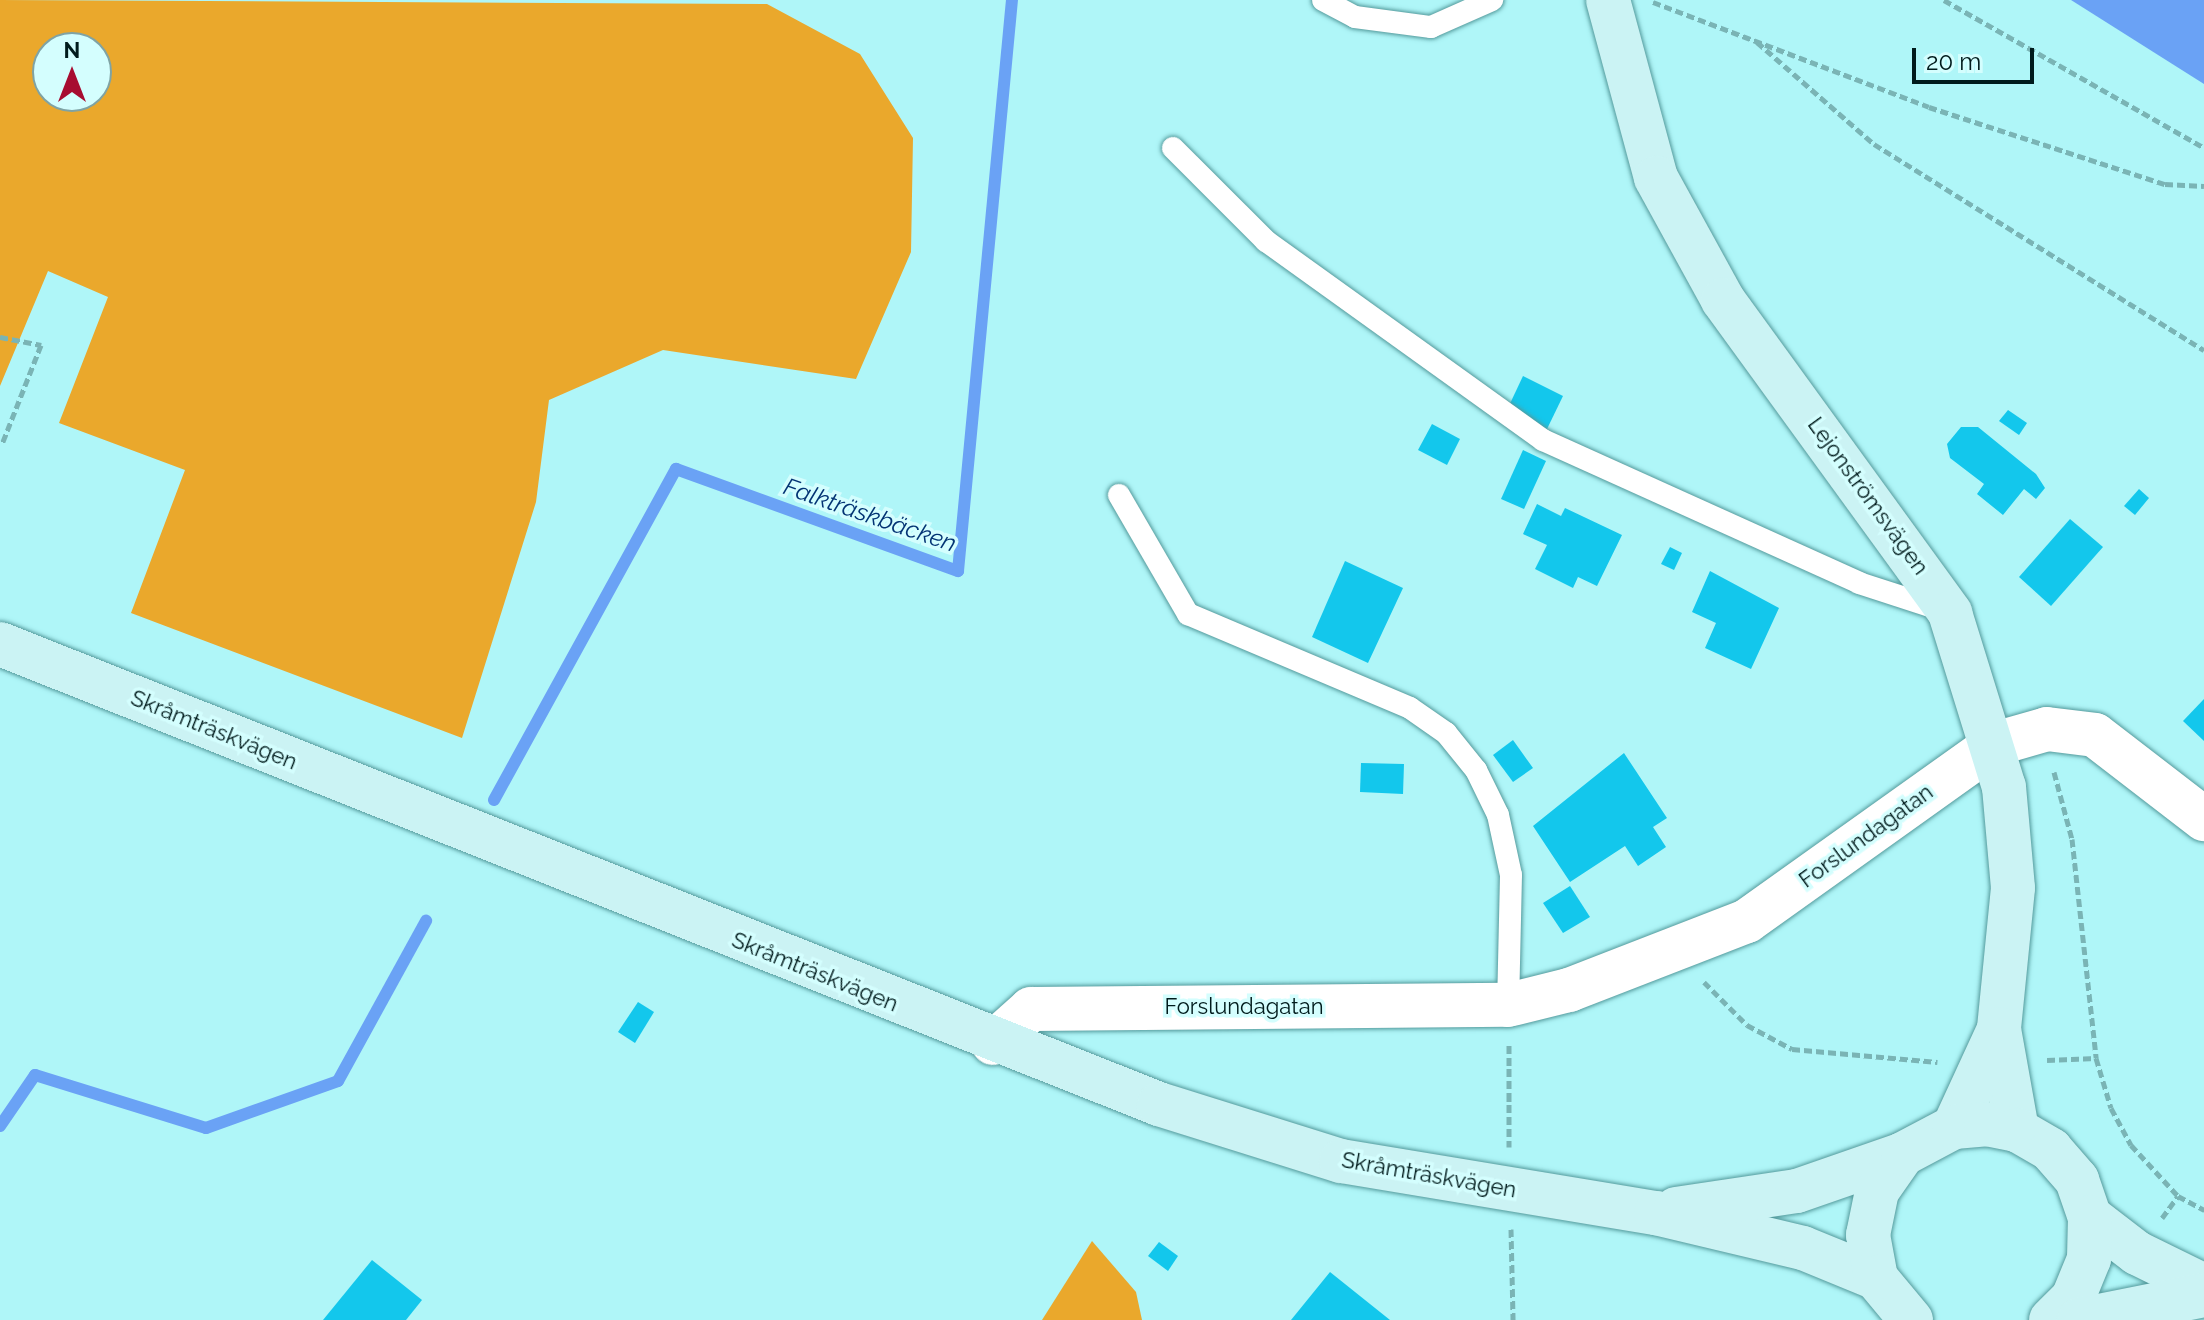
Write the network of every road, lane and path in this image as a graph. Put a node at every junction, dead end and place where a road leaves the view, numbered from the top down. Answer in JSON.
{"nodes":[{"id":1,"x":1323,"y":0,"type":"edge"},
{"id":2,"x":1492,"y":0,"type":"edge"},
{"id":3,"x":1608,"y":0,"type":"edge"},
{"id":4,"x":1648,"y":0,"type":"edge"},
{"id":5,"x":1944,"y":0,"type":"edge"},
{"id":6,"x":1753,"y":38,"type":"junction"},
{"id":7,"x":1173,"y":148,"type":"dead end"},
{"id":8,"x":2204,"y":148,"type":"edge"},
{"id":9,"x":2204,"y":186,"type":"edge"},
{"id":10,"x":0,"y":337,"type":"edge"},
{"id":11,"x":2204,"y":350,"type":"edge"},
{"id":12,"x":2,"y":444,"type":"dead end"},
{"id":13,"x":1119,"y":495,"type":"dead end"},
{"id":14,"x":1950,"y":613,"type":"junction"},
{"id":15,"x":0,"y":644,"type":"edge"},
{"id":16,"x":1995,"y":744,"type":"junction"},
{"id":17,"x":2204,"y":819,"type":"edge"},
{"id":18,"x":1672,"y":950,"type":"junction"},
{"id":19,"x":1508,"y":1005,"type":"junction"},
{"id":20,"x":993,"y":1043,"type":"junction"},
{"id":21,"x":1996,"y":1052,"type":"junction"},
{"id":22,"x":2096,"y":1058,"type":"dead end"},
{"id":23,"x":1954,"y":1127,"type":"junction"},
{"id":24,"x":2017,"y":1130,"type":"junction"},
{"id":25,"x":1903,"y":1154,"type":"junction"},
{"id":26,"x":1656,"y":1213,"type":"junction"},
{"id":27,"x":2090,"y":1217,"type":"junction"},
{"id":28,"x":1876,"y":1278,"type":"junction"},
{"id":29,"x":2204,"y":1286,"type":"edge"},
{"id":30,"x":2204,"y":1295,"type":"edge"},
{"id":31,"x":1911,"y":1320,"type":"edge"},
{"id":32,"x":2051,"y":1320,"type":"edge"},
{"id":33,"x":2079,"y":1320,"type":"edge"}],
"edges":[{"from":1,"to":2,"type":"lane"},
{"from":3,"to":14,"type":"main road","name":"Lejonströmsvägen"},
{"from":4,"to":6,"type":"path"},
{"from":5,"to":8,"type":"path"},
{"from":6,"to":9,"type":"path"},
{"from":6,"to":11,"type":"path"},
{"from":7,"to":14,"type":"lane"},
{"from":10,"to":12,"type":"path"},
{"from":13,"to":19,"type":"lane"},
{"from":14,"to":16,"type":"main road","name":"Lejonströmsvägen"},
{"from":15,"to":20,"type":"main road","name":"Skråmträskvägen"},
{"from":16,"to":17,"type":"street","name":"Forslundagatan"},
{"from":16,"to":18,"type":"street","name":"Forslundagatan"},
{"from":16,"to":21,"type":"main road","name":"Lejonströmsvägen"},
{"from":18,"to":19,"type":"street","name":"Forslundagatan"},
{"from":18,"to":21,"type":"path"},
{"from":19,"to":20,"type":"street","name":"Forslundagatan"},
{"from":20,"to":26,"type":"main road","name":"Skråmträskvägen"},
{"from":21,"to":22,"type":"path"},
{"from":21,"to":23,"type":"main road","name":"Lejonströmsvägen"},
{"from":21,"to":24,"type":"main road","name":"Lejonströmsvägen"},
{"from":23,"to":24,"type":"main road"},
{"from":23,"to":25,"type":"main road","name":"Skråmträskvägen"},
{"from":24,"to":27,"type":"main road"},
{"from":25,"to":26,"type":"main road","name":"Skråmträskvägen"},
{"from":25,"to":28,"type":"main road"},
{"from":26,"to":28,"type":"main road","name":"Skråmträskvägen"},
{"from":27,"to":29,"type":"main road"},
{"from":27,"to":32,"type":"main road"},
{"from":28,"to":31,"type":"main road"},
{"from":30,"to":33,"type":"main road"}]}
